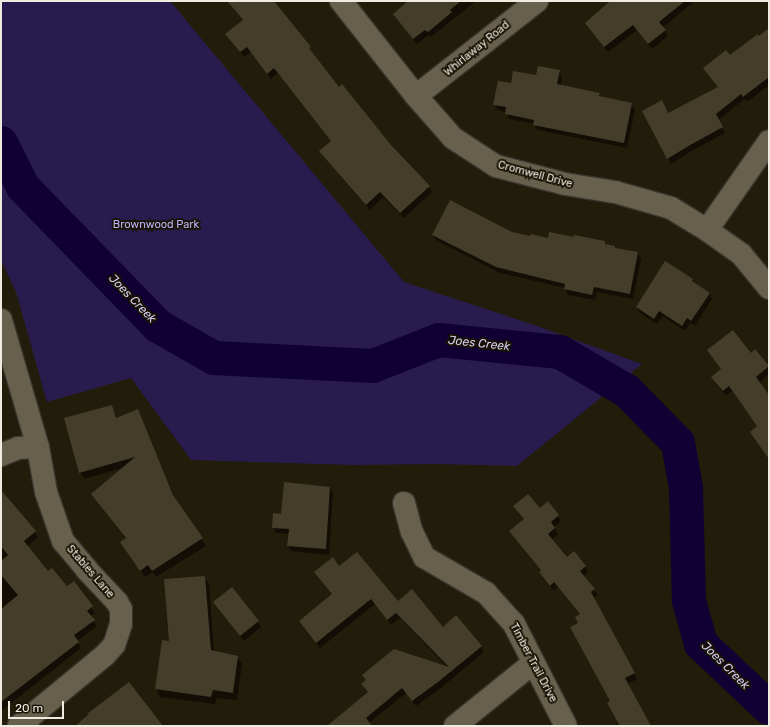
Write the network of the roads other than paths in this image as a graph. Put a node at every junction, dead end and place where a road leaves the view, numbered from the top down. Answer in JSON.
{"nodes":[{"id":1,"x":341,"y":1,"type":"edge"},
{"id":2,"x":537,"y":1,"type":"edge"},
{"id":3,"x":416,"y":96,"type":"junction"},
{"id":4,"x":769,"y":141,"type":"edge"},
{"id":5,"x":707,"y":230,"type":"junction"},
{"id":6,"x":769,"y":288,"type":"edge"},
{"id":7,"x":1,"y":320,"type":"edge"},
{"id":8,"x":38,"y":447,"type":"junction"},
{"id":9,"x":1,"y":455,"type":"edge"},
{"id":10,"x":404,"y":502,"type":"dead end"},
{"id":11,"x":533,"y":663,"type":"junction"},
{"id":12,"x":19,"y":726,"type":"edge"},
{"id":13,"x":455,"y":726,"type":"edge"},
{"id":14,"x":566,"y":726,"type":"edge"}],
"edges":[{"from":1,"to":3,"type":"street","name":"Cromwell Drive"},
{"from":2,"to":3,"type":"street","name":"Whirlaway Road"},
{"from":3,"to":5,"type":"street","name":"Cromwell Drive"},
{"from":4,"to":5,"type":"street"},
{"from":5,"to":6,"type":"street","name":"Cromwell Drive"},
{"from":7,"to":8,"type":"street","name":"Stables Lane"},
{"from":8,"to":9,"type":"street"},
{"from":8,"to":12,"type":"street","name":"Stables Lane"},
{"from":10,"to":11,"type":"street","name":"Timber Trail Drive"},
{"from":11,"to":13,"type":"street"},
{"from":11,"to":14,"type":"street","name":"Timber Trail Drive"}]}
